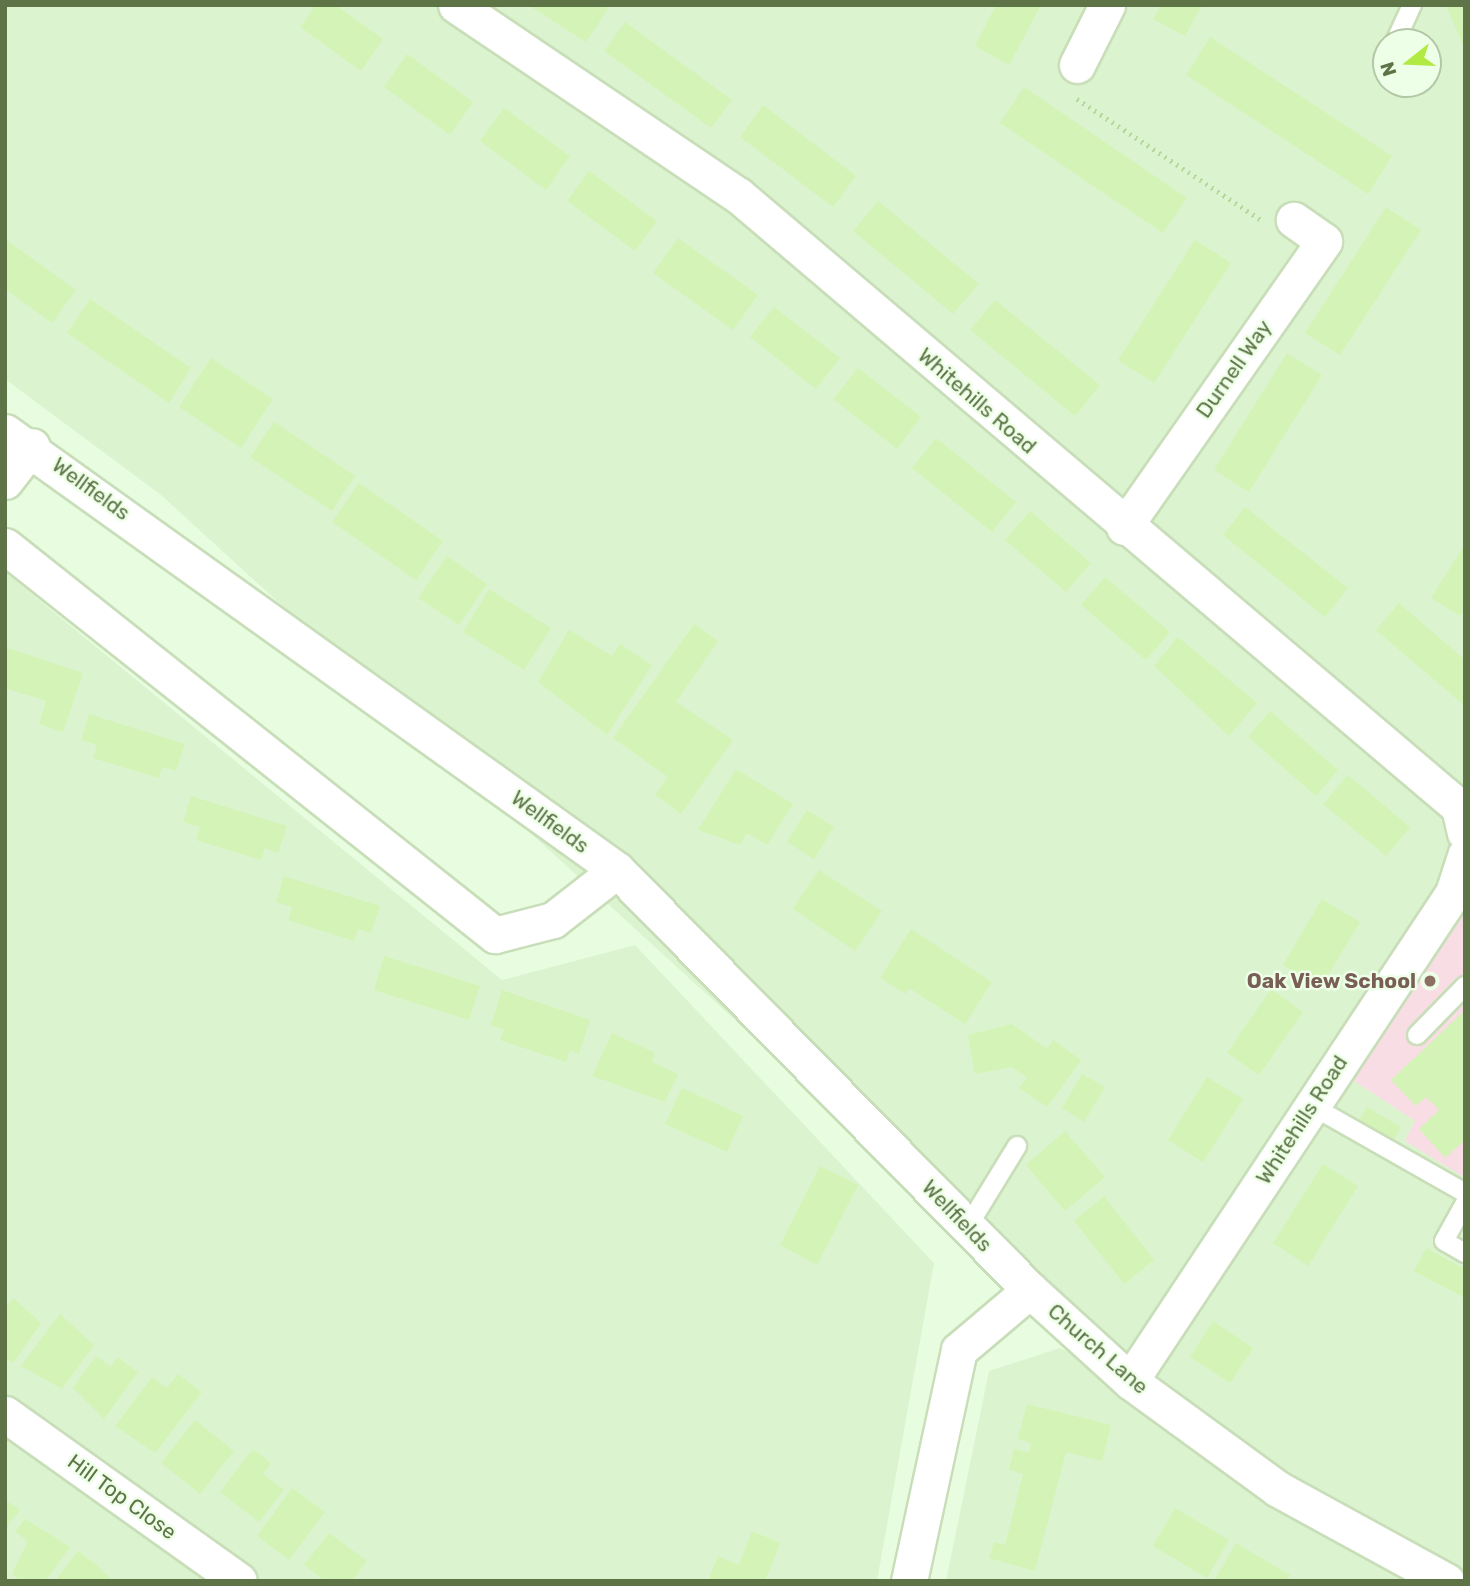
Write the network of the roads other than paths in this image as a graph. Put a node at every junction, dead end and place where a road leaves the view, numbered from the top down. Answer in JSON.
{"nodes":[{"id":1,"x":456,"y":5,"type":"edge"},
{"id":2,"x":1107,"y":5,"type":"edge"},
{"id":3,"x":1412,"y":5,"type":"edge"},
{"id":4,"x":1401,"y":28,"type":"edge"},
{"id":5,"x":1077,"y":65,"type":"road end"},
{"id":6,"x":1294,"y":220,"type":"road end"},
{"id":7,"x":19,"y":439,"type":"edge"},
{"id":8,"x":5,"y":481,"type":"edge"},
{"id":9,"x":1124,"y":527,"type":"junction"},
{"id":10,"x":5,"y":546,"type":"edge"},
{"id":11,"x":1465,"y":832,"type":"edge"},
{"id":12,"x":1465,"y":855,"type":"edge"},
{"id":13,"x":617,"y":870,"type":"junction"},
{"id":14,"x":1459,"y":896,"type":"edge"},
{"id":15,"x":1465,"y":986,"type":"edge"},
{"id":16,"x":1417,"y":1035,"type":"dead end"},
{"id":17,"x":1312,"y":1106,"type":"junction"},
{"id":18,"x":1017,"y":1146,"type":"dead end"},
{"id":19,"x":1465,"y":1193,"type":"edge"},
{"id":20,"x":1465,"y":1203,"type":"edge"},
{"id":21,"x":968,"y":1226,"type":"junction"},
{"id":22,"x":1465,"y":1253,"type":"edge"},
{"id":23,"x":1030,"y":1290,"type":"junction"},
{"id":24,"x":1130,"y":1381,"type":"junction"},
{"id":25,"x":5,"y":1414,"type":"edge"},
{"id":26,"x":239,"y":1581,"type":"edge"},
{"id":27,"x":909,"y":1581,"type":"edge"},
{"id":28,"x":1446,"y":1581,"type":"edge"}],
"edges":[{"from":1,"to":9,"type":"street","name":"Whitehills Road"},
{"from":2,"to":5,"type":"street"},
{"from":3,"to":4,"type":"lane"},
{"from":6,"to":9,"type":"street","name":"Durnell Way"},
{"from":7,"to":8,"type":"street"},
{"from":7,"to":13,"type":"street","name":"Wellfields"},
{"from":9,"to":11,"type":"street","name":"Whitehills Road"},
{"from":10,"to":13,"type":"street"},
{"from":12,"to":14,"type":"street","name":"Whitehills Road"},
{"from":13,"to":21,"type":"street","name":"Wellfields"},
{"from":14,"to":17,"type":"street","name":"Whitehills Road"},
{"from":15,"to":16,"type":"lane"},
{"from":17,"to":19,"type":"lane"},
{"from":17,"to":24,"type":"street","name":"Whitehills Road"},
{"from":18,"to":21,"type":"lane"},
{"from":20,"to":22,"type":"lane"},
{"from":21,"to":23,"type":"street","name":"Wellfields"},
{"from":23,"to":24,"type":"street","name":"Church Lane"},
{"from":23,"to":27,"type":"street","name":"Church Lane"},
{"from":24,"to":28,"type":"street","name":"Church Lane"},
{"from":25,"to":26,"type":"street","name":"Hill Top Close"}]}
